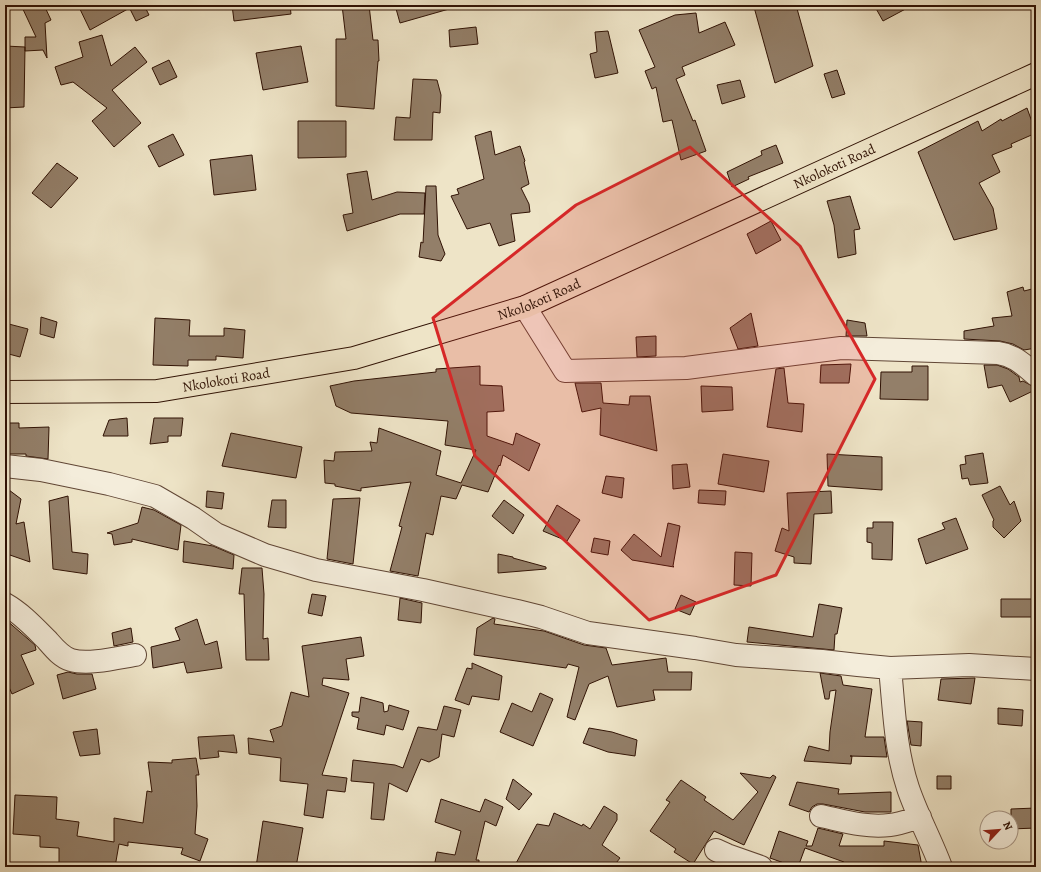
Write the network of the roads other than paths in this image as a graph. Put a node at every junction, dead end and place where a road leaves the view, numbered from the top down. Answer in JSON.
{"nodes":[{"id":1,"x":1036,"y":74,"type":"edge"},
{"id":2,"x":525,"y":307,"type":"junction"},
{"id":3,"x":1036,"y":375,"type":"edge"},
{"id":4,"x":5,"y":392,"type":"edge"},
{"id":5,"x":5,"y":466,"type":"edge"},
{"id":6,"x":5,"y":604,"type":"edge"},
{"id":7,"x":135,"y":655,"type":"dead end"},
{"id":8,"x":890,"y":668,"type":"junction"},
{"id":9,"x":1036,"y":669,"type":"edge"},
{"id":10,"x":821,"y":816,"type":"dead end"},
{"id":11,"x":920,"y":817,"type":"junction"},
{"id":12,"x":716,"y":850,"type":"dead end"},
{"id":13,"x":761,"y":867,"type":"edge"},
{"id":14,"x":941,"y":867,"type":"edge"}],
"edges":[{"from":1,"to":2,"type":"main road","name":"Nkolokoti Road"},
{"from":2,"to":3,"type":"street"},
{"from":2,"to":4,"type":"main road","name":"Nkolokoti Road"},
{"from":5,"to":8,"type":"street"},
{"from":6,"to":7,"type":"street"},
{"from":8,"to":9,"type":"street"},
{"from":8,"to":11,"type":"street"},
{"from":10,"to":11,"type":"street"},
{"from":11,"to":14,"type":"street"},
{"from":12,"to":13,"type":"street"}]}
